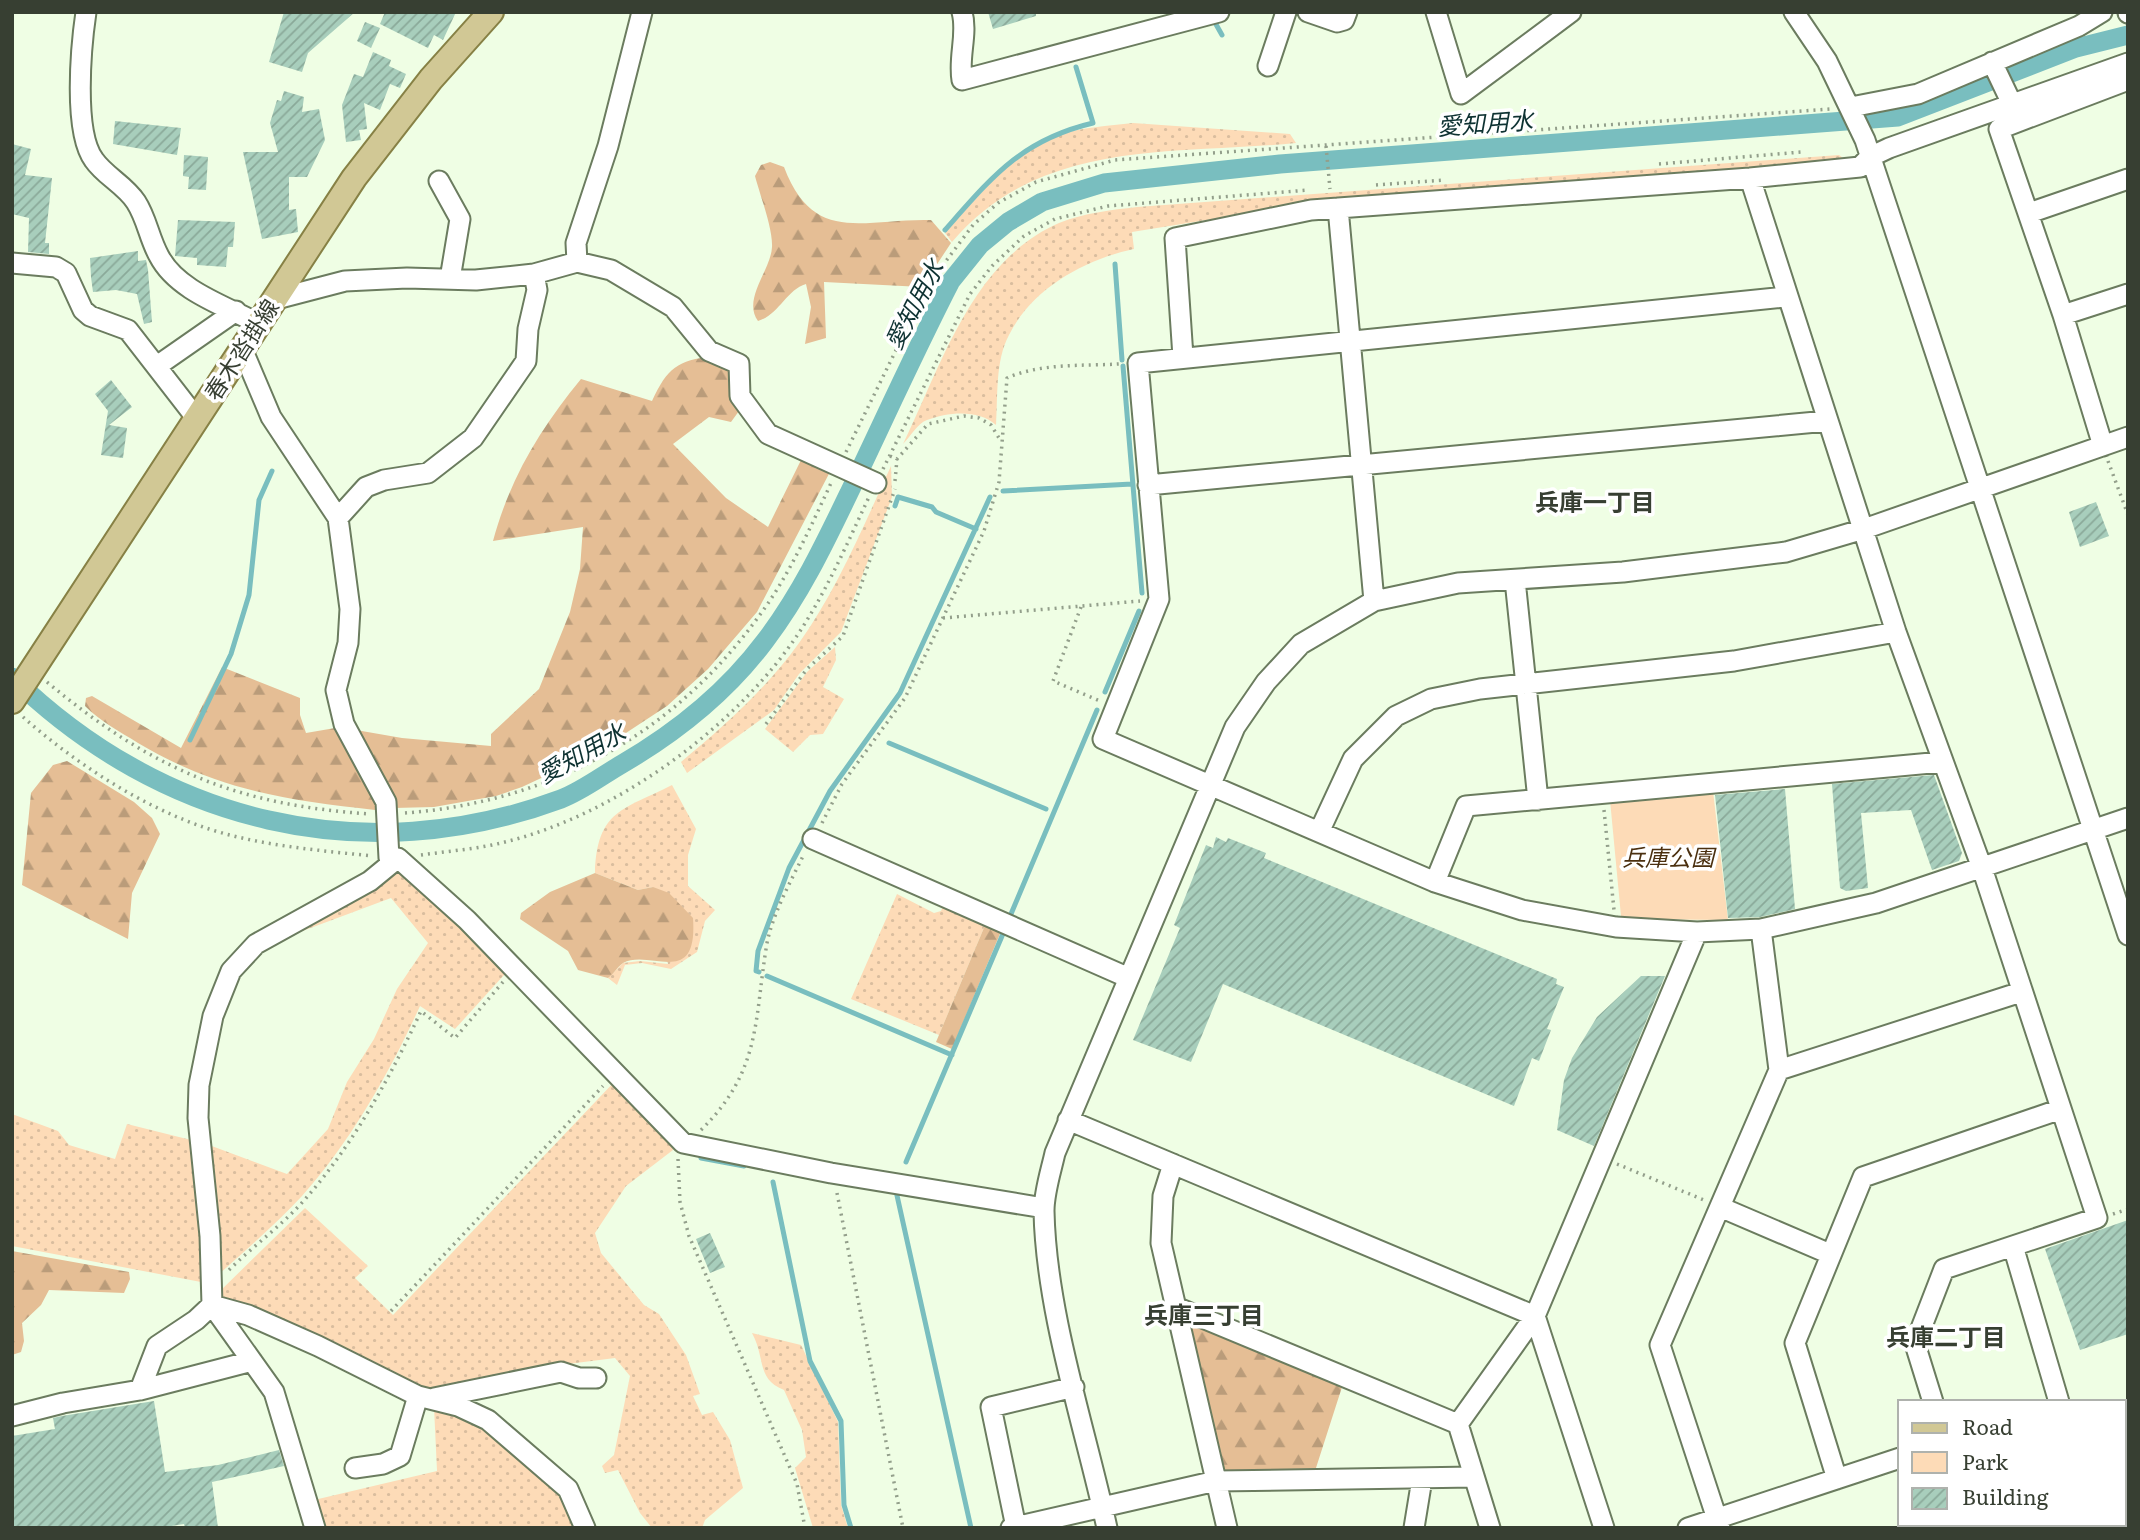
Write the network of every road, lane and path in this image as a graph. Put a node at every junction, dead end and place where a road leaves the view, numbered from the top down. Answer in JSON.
{"nodes":[{"id":1,"x":86,"y":12,"type":"edge"},
{"id":2,"x":491,"y":12,"type":"edge"},
{"id":3,"x":642,"y":12,"type":"edge"},
{"id":4,"x":961,"y":12,"type":"edge"},
{"id":5,"x":1219,"y":12,"type":"edge"},
{"id":6,"x":1286,"y":12,"type":"edge"},
{"id":7,"x":1308,"y":12,"type":"edge"},
{"id":8,"x":1347,"y":12,"type":"edge"},
{"id":9,"x":1436,"y":12,"type":"edge"},
{"id":10,"x":1538,"y":12,"type":"edge"},
{"id":11,"x":1571,"y":12,"type":"edge"},
{"id":12,"x":1794,"y":12,"type":"edge"},
{"id":13,"x":2102,"y":12,"type":"edge"},
{"id":14,"x":1543,"y":32,"type":"junction"},
{"id":15,"x":1992,"y":62,"type":"junction"},
{"id":16,"x":2128,"y":63,"type":"edge"},
{"id":17,"x":1268,"y":66,"type":"dead end"},
{"id":18,"x":2128,"y":80,"type":"edge"},
{"id":19,"x":2012,"y":104,"type":"junction"},
{"id":20,"x":1851,"y":107,"type":"junction"},
{"id":21,"x":1326,"y":146,"type":"junction"},
{"id":22,"x":1868,"y":149,"type":"junction"},
{"id":23,"x":1811,"y":152,"type":"dead end"},
{"id":24,"x":1648,"y":165,"type":"dead end"},
{"id":25,"x":1750,"y":178,"type":"junction"},
{"id":26,"x":2128,"y":179,"type":"edge"},
{"id":27,"x":1447,"y":180,"type":"dead end"},
{"id":28,"x":439,"y":181,"type":"dead end"},
{"id":29,"x":1369,"y":185,"type":"dead end"},
{"id":30,"x":1343,"y":188,"type":"dead end"},
{"id":31,"x":1330,"y":189,"type":"junction"},
{"id":32,"x":1338,"y":208,"type":"junction"},
{"id":33,"x":2029,"y":213,"type":"junction"},
{"id":34,"x":577,"y":262,"type":"junction"},
{"id":35,"x":12,"y":263,"type":"edge"},
{"id":36,"x":534,"y":274,"type":"junction"},
{"id":37,"x":450,"y":279,"type":"junction"},
{"id":38,"x":2128,"y":294,"type":"edge"},
{"id":39,"x":1785,"y":297,"type":"junction"},
{"id":40,"x":276,"y":299,"type":"junction"},
{"id":41,"x":236,"y":311,"type":"junction"},
{"id":42,"x":2063,"y":315,"type":"junction"},
{"id":43,"x":259,"y":324,"type":"junction"},
{"id":44,"x":1350,"y":339,"type":"junction"},
{"id":45,"x":243,"y":351,"type":"junction"},
{"id":46,"x":1183,"y":357,"type":"junction"},
{"id":47,"x":1138,"y":363,"type":"junction"},
{"id":48,"x":157,"y":366,"type":"junction"},
{"id":49,"x":197,"y":419,"type":"junction"},
{"id":50,"x":1827,"y":421,"type":"junction"},
{"id":51,"x":2128,"y":437,"type":"edge"},
{"id":52,"x":1000,"y":439,"type":"junction"},
{"id":53,"x":2103,"y":446,"type":"junction"},
{"id":54,"x":890,"y":456,"type":"junction"},
{"id":55,"x":897,"y":459,"type":"junction"},
{"id":56,"x":839,"y":466,"type":"junction"},
{"id":57,"x":1362,"y":467,"type":"junction"},
{"id":58,"x":876,"y":483,"type":"junction"},
{"id":59,"x":1149,"y":485,"type":"junction"},
{"id":60,"x":1980,"y":487,"type":"junction"},
{"id":61,"x":2128,"y":515,"type":"edge"},
{"id":62,"x":338,"y":518,"type":"junction"},
{"id":63,"x":1864,"y":529,"type":"junction"},
{"id":64,"x":1516,"y":580,"type":"junction"},
{"id":65,"x":1159,"y":599,"type":"junction"},
{"id":66,"x":1374,"y":601,"type":"junction"},
{"id":67,"x":1081,"y":607,"type":"junction"},
{"id":68,"x":943,"y":618,"type":"junction"},
{"id":69,"x":1896,"y":632,"type":"junction"},
{"id":70,"x":32,"y":671,"type":"junction"},
{"id":71,"x":1525,"y":686,"type":"junction"},
{"id":72,"x":1115,"y":707,"type":"junction"},
{"id":73,"x":17,"y":709,"type":"edge"},
{"id":74,"x":766,"y":724,"type":"dead end"},
{"id":75,"x":1942,"y":762,"type":"junction"},
{"id":76,"x":1210,"y":783,"type":"junction"},
{"id":77,"x":1603,"y":794,"type":"junction"},
{"id":78,"x":1538,"y":800,"type":"junction"},
{"id":79,"x":388,"y":815,"type":"junction"},
{"id":80,"x":2128,"y":818,"type":"edge"},
{"id":81,"x":2092,"y":829,"type":"junction"},
{"id":82,"x":1320,"y":830,"type":"junction"},
{"id":83,"x":813,"y":839,"type":"junction"},
{"id":84,"x":393,"y":858,"type":"junction"},
{"id":85,"x":1982,"y":868,"type":"junction"},
{"id":86,"x":1435,"y":881,"type":"junction"},
{"id":87,"x":1616,"y":927,"type":"junction"},
{"id":88,"x":1761,"y":929,"type":"junction"},
{"id":89,"x":1697,"y":932,"type":"junction"},
{"id":90,"x":2128,"y":934,"type":"edge"},
{"id":91,"x":514,"y":969,"type":"junction"},
{"id":92,"x":1129,"y":978,"type":"junction"},
{"id":93,"x":2021,"y":992,"type":"junction"},
{"id":94,"x":1779,"y":1070,"type":"junction"},
{"id":95,"x":617,"y":1072,"type":"junction"},
{"id":96,"x":2060,"y":1109,"type":"junction"},
{"id":97,"x":1068,"y":1120,"type":"junction"},
{"id":98,"x":683,"y":1143,"type":"junction"},
{"id":99,"x":1603,"y":1157,"type":"junction"},
{"id":100,"x":1173,"y":1164,"type":"junction"},
{"id":101,"x":836,"y":1187,"type":"dead end"},
{"id":102,"x":1720,"y":1207,"type":"junction"},
{"id":103,"x":1044,"y":1208,"type":"junction"},
{"id":104,"x":2013,"y":1246,"type":"junction"},
{"id":105,"x":1830,"y":1254,"type":"junction"},
{"id":106,"x":212,"y":1296,"type":"junction"},
{"id":107,"x":1176,"y":1307,"type":"junction"},
{"id":108,"x":391,"y":1311,"type":"dead end"},
{"id":109,"x":1535,"y":1317,"type":"junction"},
{"id":110,"x":252,"y":1361,"type":"junction"},
{"id":111,"x":596,"y":1378,"type":"dead end"},
{"id":112,"x":1074,"y":1387,"type":"junction"},
{"id":113,"x":140,"y":1390,"type":"junction"},
{"id":114,"x":424,"y":1398,"type":"junction"},
{"id":115,"x":1932,"y":1400,"type":"edge"},
{"id":116,"x":2058,"y":1400,"type":"edge"},
{"id":117,"x":12,"y":1416,"type":"edge"},
{"id":118,"x":1458,"y":1424,"type":"junction"},
{"id":119,"x":1898,"y":1459,"type":"edge"},
{"id":120,"x":355,"y":1468,"type":"dead end"},
{"id":121,"x":1474,"y":1476,"type":"junction"},
{"id":122,"x":1422,"y":1479,"type":"junction"},
{"id":123,"x":1837,"y":1479,"type":"junction"},
{"id":124,"x":1216,"y":1481,"type":"junction"},
{"id":125,"x":1103,"y":1507,"type":"junction"},
{"id":126,"x":1719,"y":1523,"type":"edge"},
{"id":127,"x":1014,"y":1527,"type":"edge"},
{"id":128,"x":315,"y":1528,"type":"edge"},
{"id":129,"x":585,"y":1528,"type":"edge"},
{"id":130,"x":805,"y":1528,"type":"edge"},
{"id":131,"x":903,"y":1528,"type":"edge"},
{"id":132,"x":1107,"y":1528,"type":"edge"},
{"id":133,"x":1227,"y":1528,"type":"edge"},
{"id":134,"x":1413,"y":1528,"type":"edge"},
{"id":135,"x":1490,"y":1528,"type":"edge"},
{"id":136,"x":1604,"y":1528,"type":"edge"},
{"id":137,"x":1688,"y":1528,"type":"edge"}],
"edges":[{"from":1,"to":41,"type":"street"},
{"from":2,"to":40,"type":"main road","name":"春木沓掛線"},
{"from":3,"to":34,"type":"street"},
{"from":4,"to":5,"type":"street"},
{"from":6,"to":17,"type":"street"},
{"from":7,"to":8,"type":"street"},
{"from":9,"to":14,"type":"street"},
{"from":10,"to":14,"type":"street"},
{"from":11,"to":14,"type":"street"},
{"from":12,"to":20,"type":"street"},
{"from":13,"to":15,"type":"street"},
{"from":15,"to":19,"type":"street"},
{"from":15,"to":20,"type":"street"},
{"from":16,"to":19,"type":"street"},
{"from":18,"to":33,"type":"street"},
{"from":19,"to":22,"type":"street"},
{"from":20,"to":21,"type":"path"},
{"from":20,"to":22,"type":"street"},
{"from":21,"to":31,"type":"path"},
{"from":21,"to":56,"type":"path"},
{"from":22,"to":25,"type":"street"},
{"from":22,"to":60,"type":"street"},
{"from":23,"to":24,"type":"path"},
{"from":25,"to":32,"type":"street"},
{"from":25,"to":39,"type":"street"},
{"from":26,"to":33,"type":"street"},
{"from":27,"to":29,"type":"path"},
{"from":28,"to":37,"type":"street"},
{"from":30,"to":31,"type":"path"},
{"from":31,"to":54,"type":"path"},
{"from":32,"to":44,"type":"street"},
{"from":32,"to":46,"type":"street"},
{"from":33,"to":42,"type":"street"},
{"from":34,"to":36,"type":"street"},
{"from":34,"to":56,"type":"street"},
{"from":35,"to":48,"type":"street"},
{"from":36,"to":37,"type":"street"},
{"from":36,"to":62,"type":"street"},
{"from":37,"to":40,"type":"street"},
{"from":38,"to":42,"type":"street"},
{"from":39,"to":44,"type":"street"},
{"from":39,"to":50,"type":"street"},
{"from":40,"to":43,"type":"main road","name":"春木沓掛線"},
{"from":41,"to":43,"type":"street"},
{"from":41,"to":48,"type":"street"},
{"from":42,"to":53,"type":"street"},
{"from":43,"to":45,"type":"main road","name":"春木沓掛線"},
{"from":44,"to":46,"type":"street"},
{"from":44,"to":57,"type":"street"},
{"from":45,"to":49,"type":"main road","name":"春木沓掛線"},
{"from":45,"to":62,"type":"street"},
{"from":46,"to":47,"type":"street"},
{"from":47,"to":52,"type":"path"},
{"from":47,"to":59,"type":"street"},
{"from":48,"to":49,"type":"street"},
{"from":49,"to":70,"type":"main road","name":"春木沓掛線"},
{"from":50,"to":57,"type":"street"},
{"from":50,"to":63,"type":"street"},
{"from":51,"to":53,"type":"street"},
{"from":52,"to":55,"type":"path"},
{"from":52,"to":68,"type":"path"},
{"from":53,"to":60,"type":"street"},
{"from":53,"to":61,"type":"path"},
{"from":54,"to":55,"type":"path"},
{"from":54,"to":58,"type":"path"},
{"from":55,"to":74,"type":"path"},
{"from":56,"to":58,"type":"street"},
{"from":56,"to":79,"type":"path"},
{"from":57,"to":59,"type":"street"},
{"from":57,"to":66,"type":"street"},
{"from":58,"to":84,"type":"path"},
{"from":59,"to":65,"type":"street"},
{"from":60,"to":63,"type":"street"},
{"from":60,"to":81,"type":"street"},
{"from":62,"to":79,"type":"street"},
{"from":63,"to":64,"type":"street"},
{"from":63,"to":69,"type":"street"},
{"from":64,"to":66,"type":"street"},
{"from":64,"to":71,"type":"street"},
{"from":65,"to":67,"type":"path"},
{"from":65,"to":72,"type":"street"},
{"from":66,"to":76,"type":"street"},
{"from":67,"to":68,"type":"path"},
{"from":67,"to":72,"type":"path"},
{"from":68,"to":83,"type":"path"},
{"from":69,"to":71,"type":"street"},
{"from":69,"to":75,"type":"street"},
{"from":70,"to":73,"type":"main road","name":"春木沓掛線"},
{"from":70,"to":79,"type":"path"},
{"from":71,"to":78,"type":"street"},
{"from":71,"to":82,"type":"street"},
{"from":72,"to":76,"type":"street"},
{"from":73,"to":84,"type":"path"},
{"from":75,"to":77,"type":"street"},
{"from":75,"to":85,"type":"street"},
{"from":76,"to":82,"type":"street"},
{"from":76,"to":92,"type":"street"},
{"from":77,"to":78,"type":"street"},
{"from":77,"to":87,"type":"path"},
{"from":78,"to":86,"type":"street"},
{"from":79,"to":84,"type":"street"},
{"from":80,"to":81,"type":"street"},
{"from":81,"to":85,"type":"street"},
{"from":81,"to":90,"type":"street"},
{"from":82,"to":86,"type":"street"},
{"from":83,"to":92,"type":"street"},
{"from":83,"to":98,"type":"path"},
{"from":84,"to":91,"type":"street"},
{"from":84,"to":106,"type":"street"},
{"from":85,"to":88,"type":"street"},
{"from":85,"to":93,"type":"street"},
{"from":86,"to":87,"type":"street"},
{"from":87,"to":89,"type":"street"},
{"from":88,"to":89,"type":"street"},
{"from":88,"to":94,"type":"street"},
{"from":89,"to":99,"type":"street"},
{"from":91,"to":95,"type":"street"},
{"from":91,"to":106,"type":"path"},
{"from":92,"to":97,"type":"street"},
{"from":93,"to":94,"type":"street"},
{"from":93,"to":96,"type":"street"},
{"from":94,"to":102,"type":"street"},
{"from":95,"to":98,"type":"street"},
{"from":95,"to":108,"type":"path"},
{"from":96,"to":104,"type":"street"},
{"from":96,"to":105,"type":"street"},
{"from":97,"to":100,"type":"street"},
{"from":97,"to":103,"type":"street"},
{"from":98,"to":103,"type":"street"},
{"from":98,"to":130,"type":"path"},
{"from":99,"to":102,"type":"path"},
{"from":99,"to":109,"type":"street"},
{"from":100,"to":107,"type":"street"},
{"from":100,"to":109,"type":"street"},
{"from":101,"to":131,"type":"path"},
{"from":102,"to":105,"type":"street"},
{"from":102,"to":126,"type":"street"},
{"from":103,"to":112,"type":"street"},
{"from":104,"to":115,"type":"street"},
{"from":104,"to":116,"type":"street"},
{"from":105,"to":123,"type":"street"},
{"from":106,"to":110,"type":"street"},
{"from":106,"to":113,"type":"street"},
{"from":106,"to":114,"type":"street"},
{"from":107,"to":118,"type":"street"},
{"from":107,"to":124,"type":"street"},
{"from":109,"to":118,"type":"street"},
{"from":109,"to":136,"type":"street"},
{"from":110,"to":113,"type":"street"},
{"from":110,"to":128,"type":"street"},
{"from":111,"to":114,"type":"street"},
{"from":112,"to":125,"type":"street"},
{"from":112,"to":127,"type":"street"},
{"from":113,"to":117,"type":"street"},
{"from":114,"to":120,"type":"street"},
{"from":114,"to":129,"type":"street"},
{"from":118,"to":121,"type":"street"},
{"from":119,"to":123,"type":"street"},
{"from":121,"to":122,"type":"street"},
{"from":121,"to":135,"type":"street"},
{"from":122,"to":124,"type":"street"},
{"from":122,"to":134,"type":"street"},
{"from":123,"to":126,"type":"street"},
{"from":124,"to":125,"type":"street"},
{"from":124,"to":133,"type":"street"},
{"from":125,"to":127,"type":"street"},
{"from":125,"to":132,"type":"street"},
{"from":126,"to":137,"type":"street"}]}
